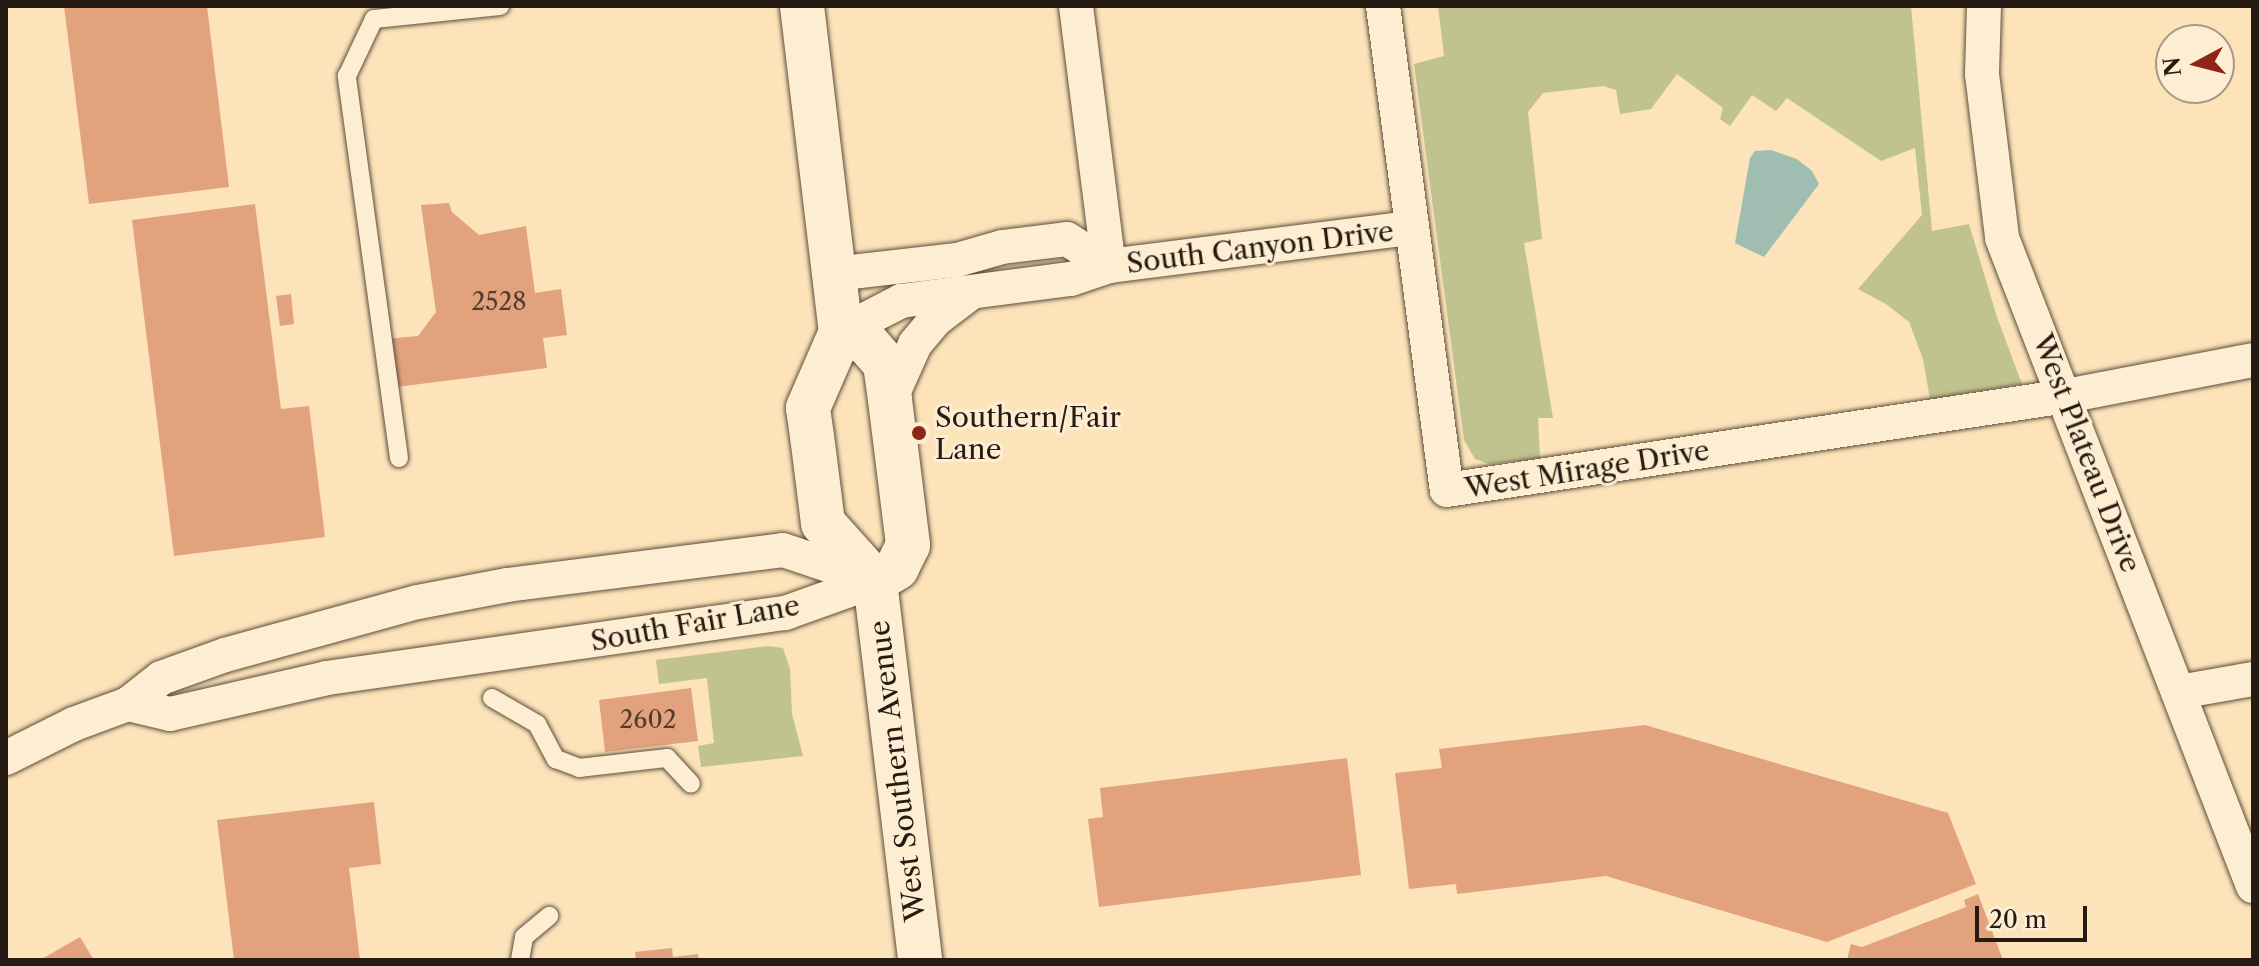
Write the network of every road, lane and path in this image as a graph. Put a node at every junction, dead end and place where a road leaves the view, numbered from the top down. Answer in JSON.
{"nodes":[{"id":1,"x":500,"y":6,"type":"edge"},
{"id":2,"x":802,"y":6,"type":"edge"},
{"id":3,"x":1076,"y":6,"type":"edge"},
{"id":4,"x":1383,"y":6,"type":"edge"},
{"id":5,"x":1984,"y":6,"type":"edge"},
{"id":6,"x":1410,"y":228,"type":"junction"},
{"id":7,"x":1109,"y":266,"type":"junction"},
{"id":8,"x":834,"y":274,"type":"junction"},
{"id":9,"x":971,"y":292,"type":"junction"},
{"id":10,"x":841,"y":332,"type":"junction"},
{"id":11,"x":2253,"y":360,"type":"edge"},
{"id":12,"x":2066,"y":396,"type":"junction"},
{"id":13,"x":890,"y":400,"type":"junction"},
{"id":14,"x":399,"y":458,"type":"dead end"},
{"id":15,"x":875,"y":581,"type":"junction"},
{"id":16,"x":2253,"y":679,"type":"edge"},
{"id":17,"x":2179,"y":692,"type":"junction"},
{"id":18,"x":492,"y":698,"type":"dead end"},
{"id":19,"x":128,"y":704,"type":"junction"},
{"id":20,"x":7,"y":752,"type":"edge"},
{"id":21,"x":691,"y":784,"type":"dead end"},
{"id":22,"x":2253,"y":886,"type":"edge"},
{"id":23,"x":549,"y":916,"type":"dead end"},
{"id":24,"x":520,"y":960,"type":"edge"},
{"id":25,"x":920,"y":960,"type":"edge"}],
"edges":[{"from":1,"to":14,"type":"lane"},
{"from":2,"to":8,"type":"main road"},
{"from":3,"to":7,"type":"street"},
{"from":4,"to":6,"type":"street","name":"West Mirage Drive"},
{"from":5,"to":12,"type":"street","name":"West Plateau Drive"},
{"from":6,"to":7,"type":"street","name":"South Canyon Drive"},
{"from":6,"to":12,"type":"street","name":"West Mirage Drive"},
{"from":7,"to":8,"type":"street","name":"South Canyon Drive"},
{"from":7,"to":9,"type":"street","name":"South Canyon Drive"},
{"from":8,"to":10,"type":"main road"},
{"from":9,"to":10,"type":"street","name":"South Canyon Drive"},
{"from":9,"to":13,"type":"street"},
{"from":10,"to":13,"type":"main road","name":"West Southern Avenue"},
{"from":10,"to":15,"type":"main road","name":"West Southern Avenue"},
{"from":11,"to":12,"type":"street"},
{"from":12,"to":17,"type":"street","name":"West Plateau Drive"},
{"from":13,"to":15,"type":"main road","name":"West Southern Avenue"},
{"from":15,"to":19,"type":"street","name":"South Fair Lane"},
{"from":15,"to":19,"type":"street","name":"South Fair Lane"},
{"from":15,"to":25,"type":"main road","name":"West Southern Avenue"},
{"from":16,"to":17,"type":"street"},
{"from":17,"to":22,"type":"street","name":"West Plateau Drive"},
{"from":18,"to":21,"type":"lane"},
{"from":19,"to":20,"type":"street","name":"South Fair Lane"},
{"from":23,"to":24,"type":"lane"}]}
